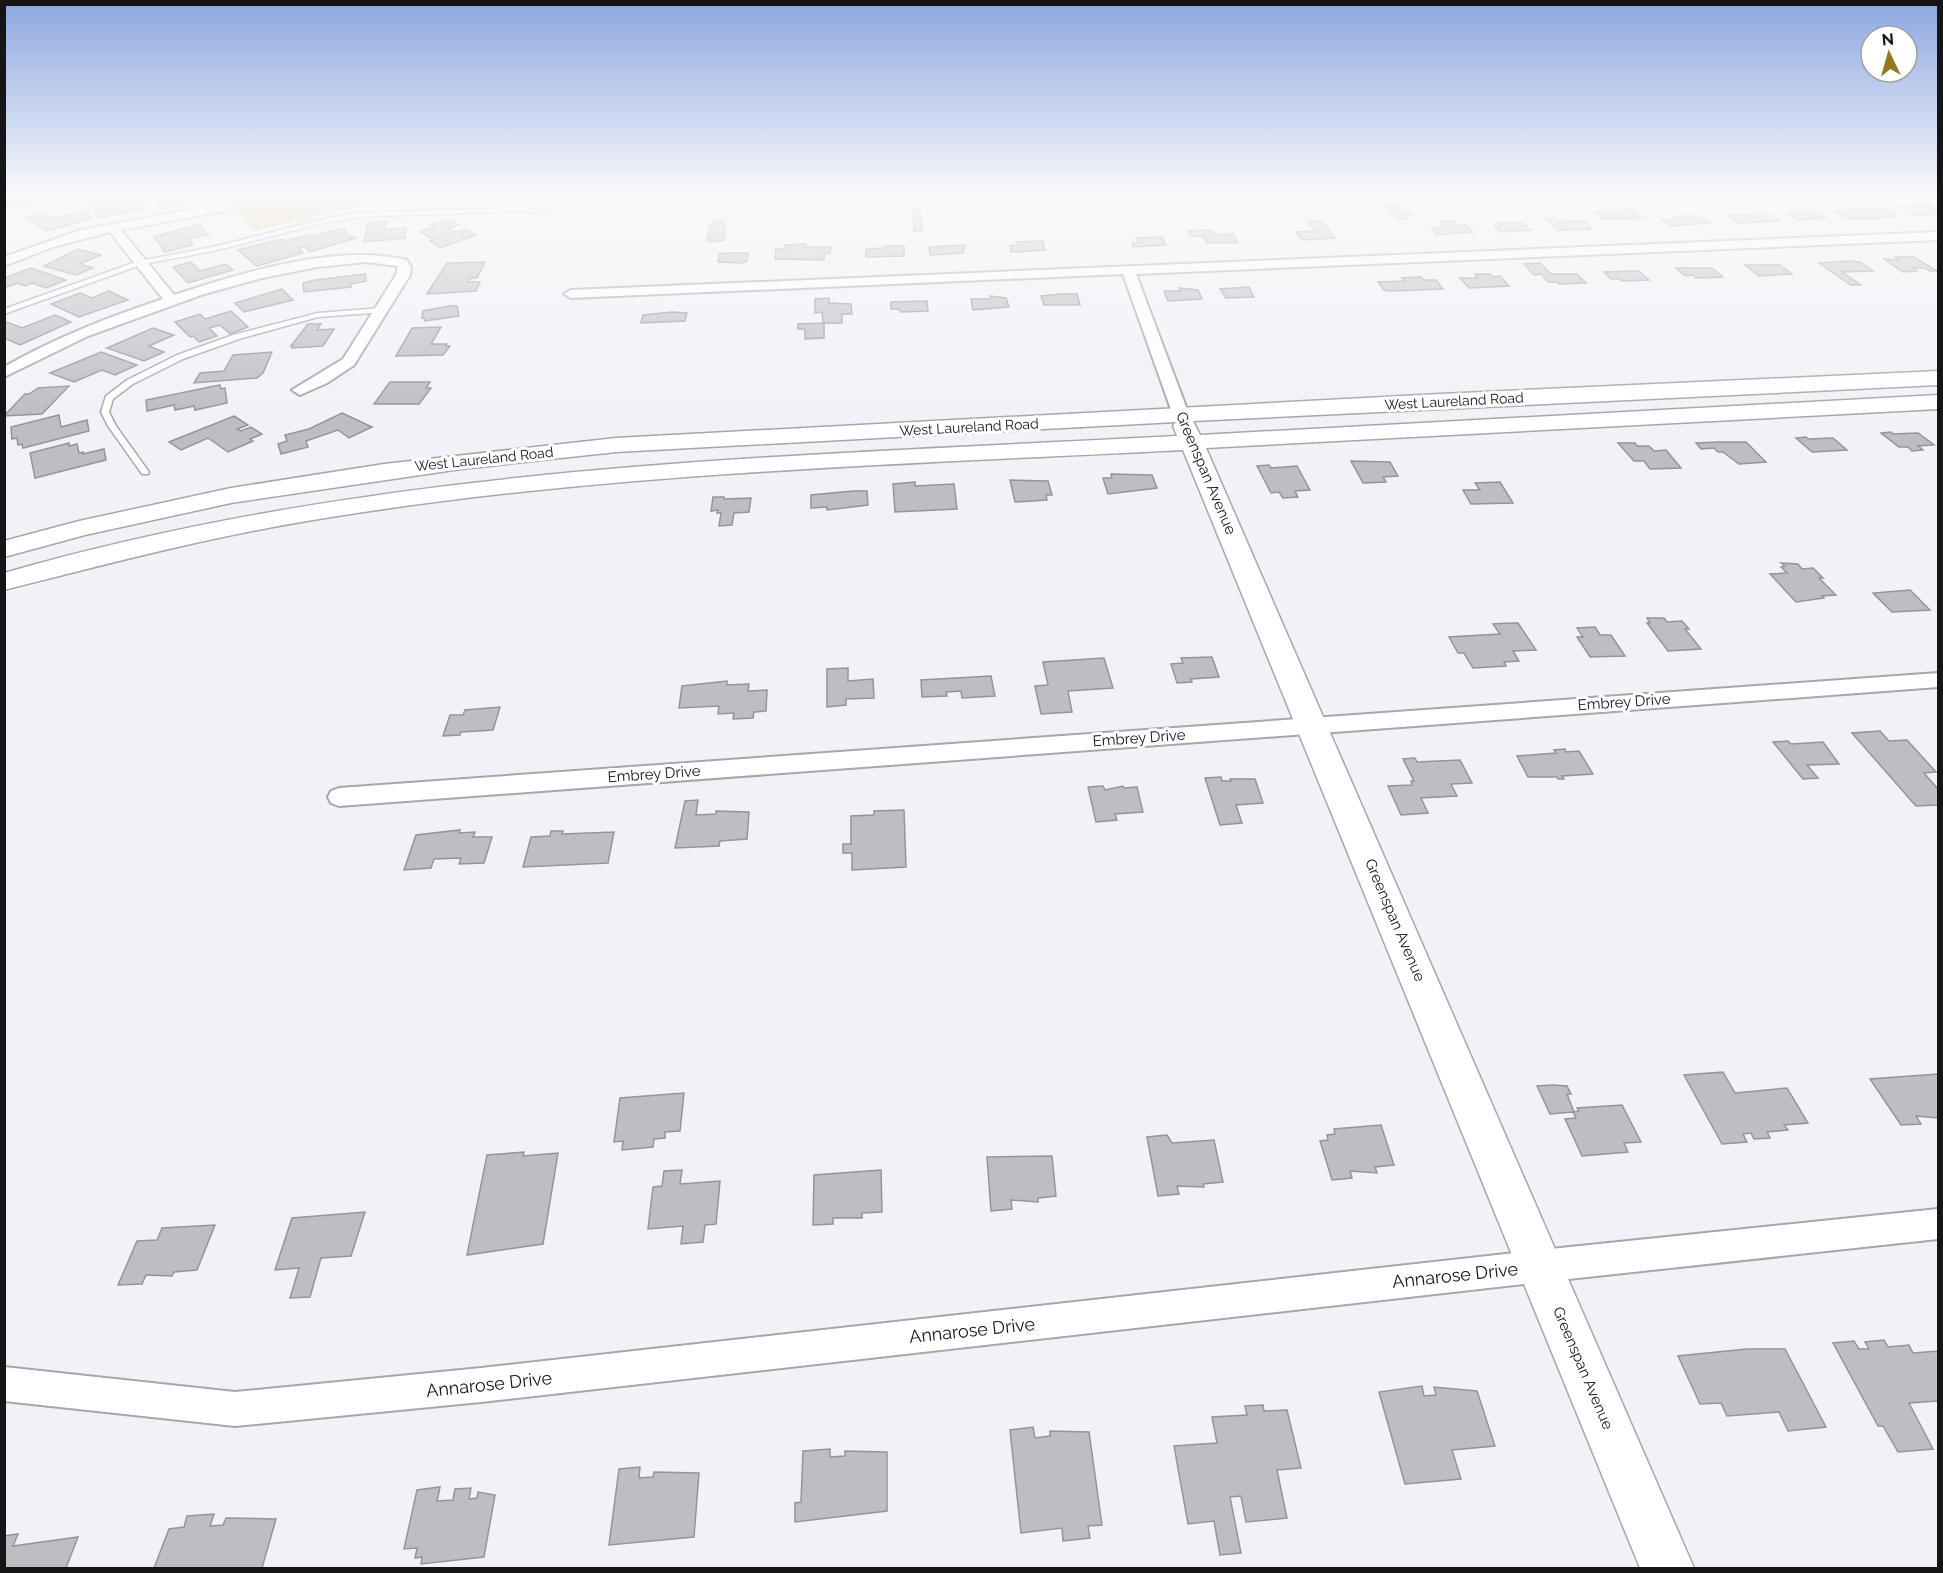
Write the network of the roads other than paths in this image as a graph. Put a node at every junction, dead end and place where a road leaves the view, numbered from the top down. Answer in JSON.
{"nodes":[{"id":1,"x":123,"y":268,"type":"edge"},
{"id":2,"x":146,"y":268,"type":"edge"},
{"id":3,"x":295,"y":268,"type":"edge"},
{"id":4,"x":405,"y":268,"type":"edge"},
{"id":5,"x":1166,"y":268,"type":"edge"},
{"id":6,"x":1128,"y":270,"type":"junction"},
{"id":7,"x":571,"y":294,"type":"dead end"},
{"id":8,"x":171,"y":300,"type":"junction"},
{"id":9,"x":381,"y":310,"type":"junction"},
{"id":10,"x":4,"y":312,"type":"edge"},
{"id":11,"x":4,"y":373,"type":"edge"},
{"id":12,"x":1938,"y":378,"type":"edge"},
{"id":13,"x":300,"y":390,"type":"dead end"},
{"id":14,"x":1938,"y":402,"type":"edge"},
{"id":15,"x":1187,"y":430,"type":"junction"},
{"id":16,"x":675,"y":441,"type":"junction"},
{"id":17,"x":672,"y":470,"type":"junction"},
{"id":18,"x":145,"y":472,"type":"dead end"},
{"id":19,"x":6,"y":548,"type":"edge"},
{"id":20,"x":10,"y":580,"type":"edge"},
{"id":21,"x":1938,"y":680,"type":"edge"},
{"id":22,"x":1312,"y":725,"type":"junction"},
{"id":23,"x":339,"y":797,"type":"dead end"},
{"id":24,"x":1938,"y":1224,"type":"edge"},
{"id":25,"x":1541,"y":1266,"type":"junction"},
{"id":26,"x":4,"y":1384,"type":"edge"},
{"id":27,"x":1667,"y":1569,"type":"edge"}],
"edges":[{"from":1,"to":10,"type":"lane"},
{"from":2,"to":8,"type":"street"},
{"from":3,"to":8,"type":"street"},
{"from":4,"to":9,"type":"street"},
{"from":5,"to":6,"type":"street"},
{"from":6,"to":7,"type":"street"},
{"from":6,"to":15,"type":"street","name":"Greenspan Avenue"},
{"from":8,"to":11,"type":"street"},
{"from":9,"to":13,"type":"street"},
{"from":9,"to":18,"type":"lane"},
{"from":12,"to":15,"type":"main road","name":"West Laureland Road"},
{"from":14,"to":15,"type":"main road","name":"West Laureland Road"},
{"from":15,"to":16,"type":"main road","name":"West Laureland Road"},
{"from":15,"to":17,"type":"main road","name":"West Laureland Road"},
{"from":15,"to":22,"type":"main road","name":"Greenspan Avenue"},
{"from":16,"to":17,"type":"main road"},
{"from":16,"to":19,"type":"main road","name":"West Laureland Road"},
{"from":17,"to":20,"type":"main road","name":"West Laureland Road"},
{"from":19,"to":20,"type":"main road"},
{"from":21,"to":22,"type":"street","name":"Embrey Drive"},
{"from":22,"to":23,"type":"street","name":"Embrey Drive"},
{"from":22,"to":25,"type":"main road","name":"Greenspan Avenue"},
{"from":24,"to":25,"type":"street","name":"Annarose Drive"},
{"from":25,"to":26,"type":"street","name":"Annarose Drive"},
{"from":25,"to":27,"type":"main road","name":"Greenspan Avenue"}]}
